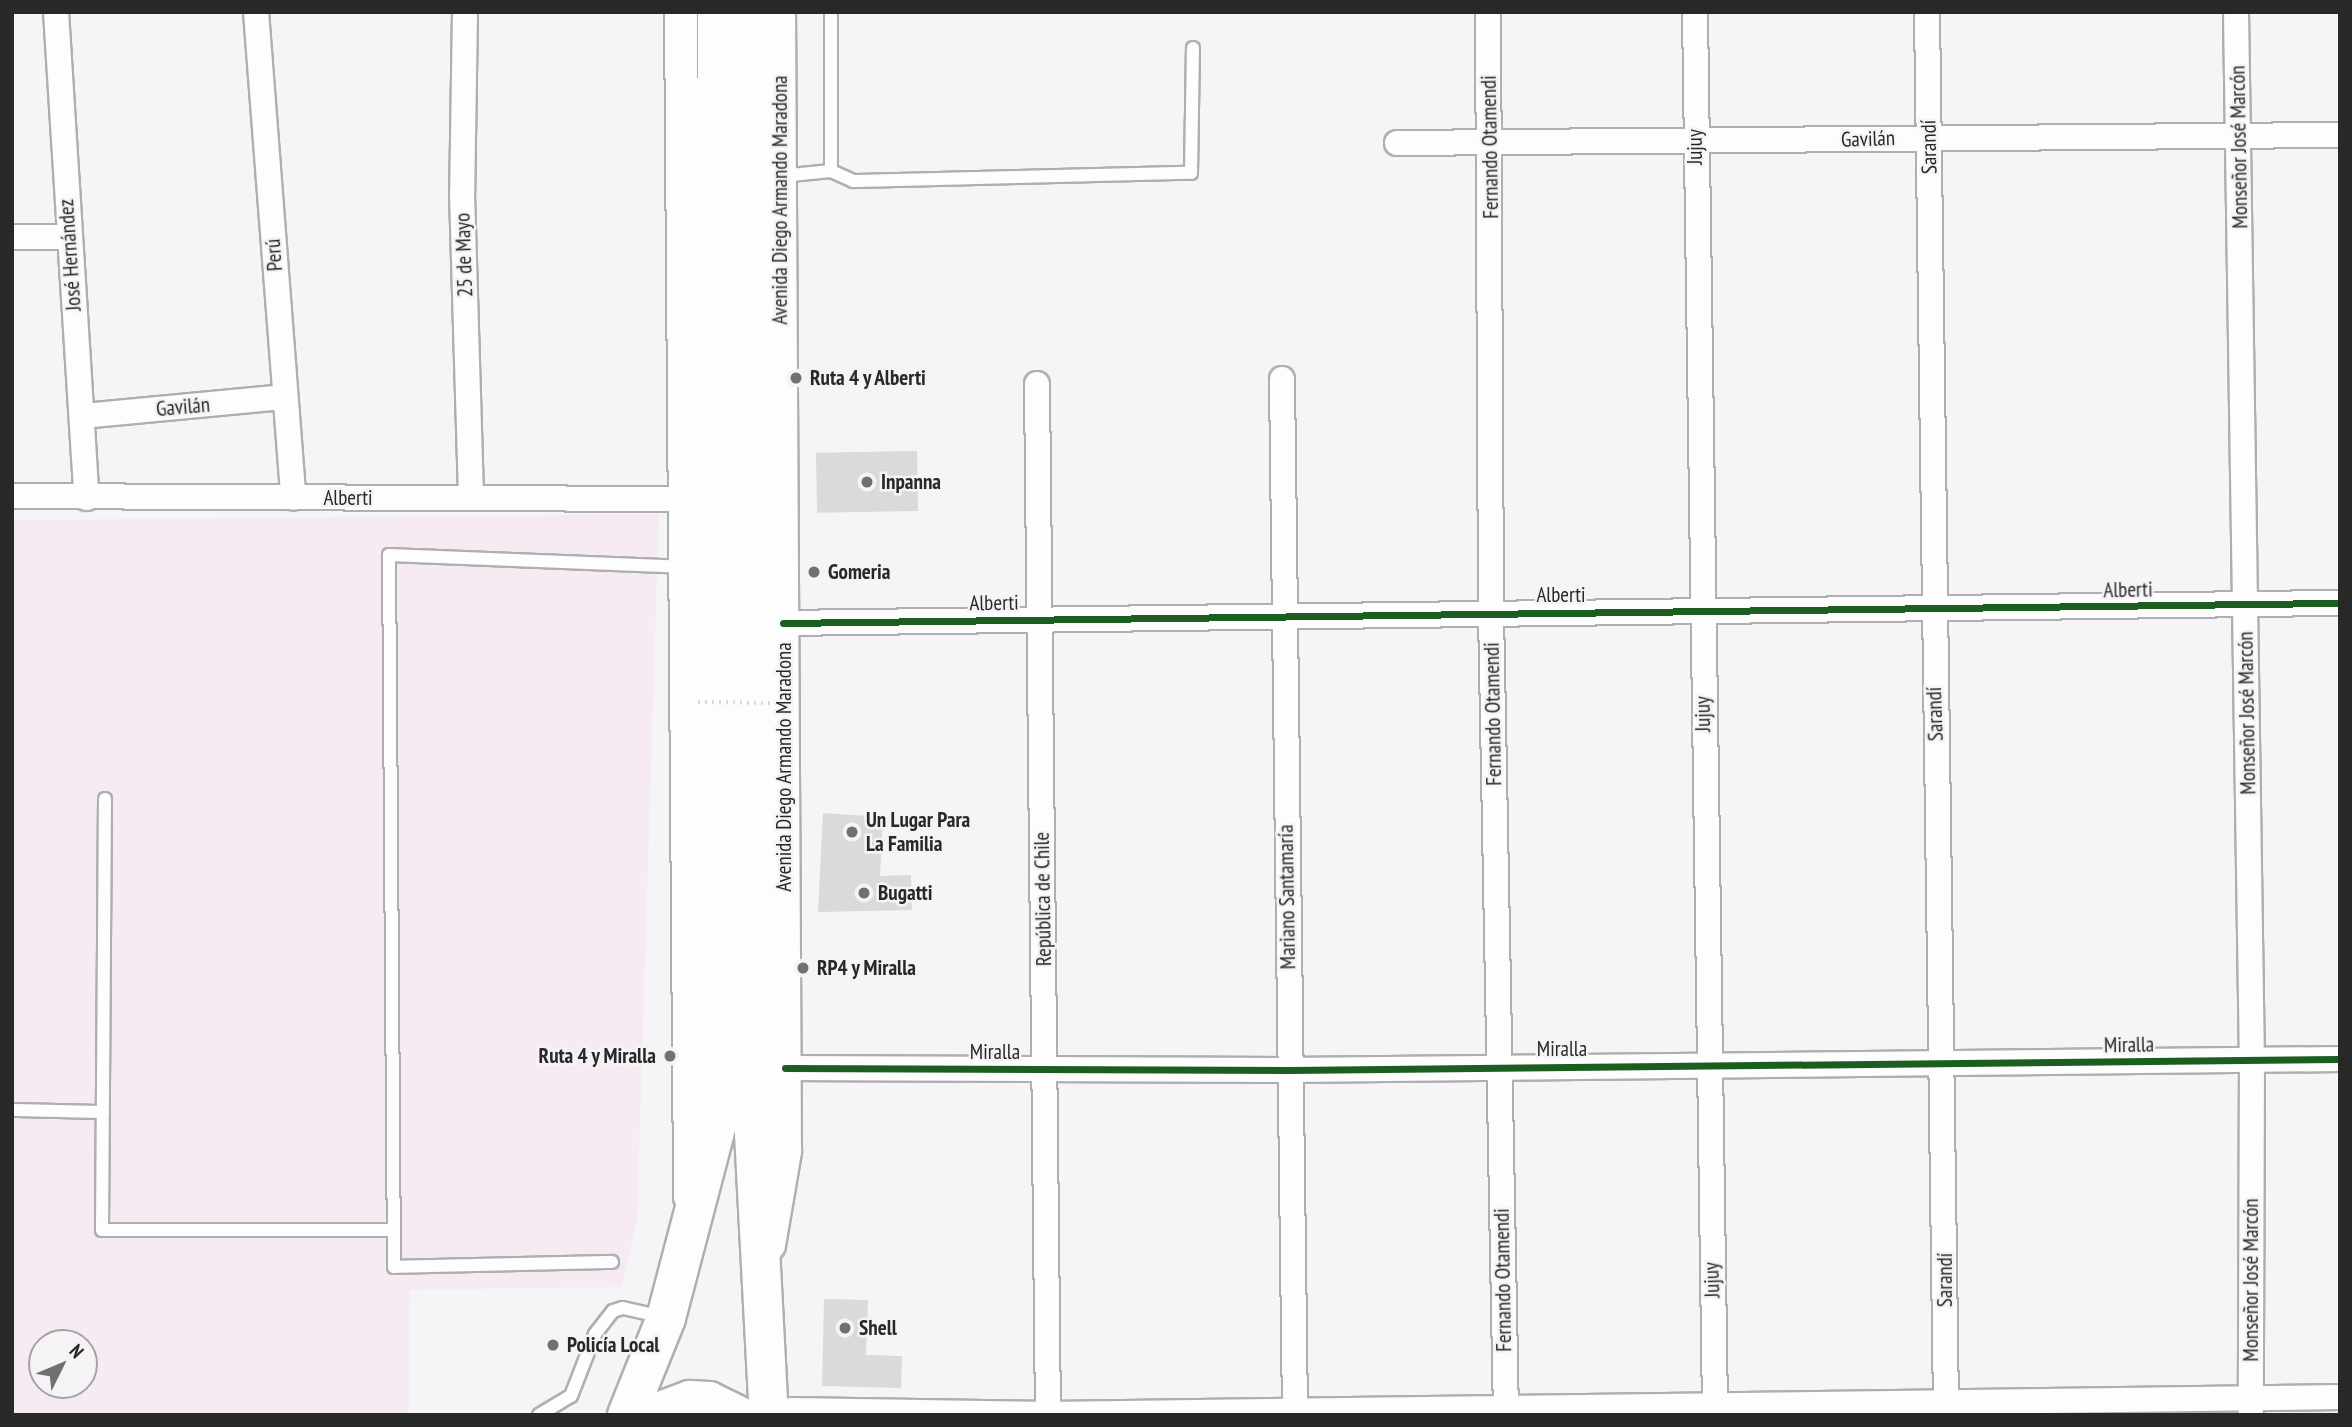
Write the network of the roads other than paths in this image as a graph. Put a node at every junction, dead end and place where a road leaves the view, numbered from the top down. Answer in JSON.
{"nodes":[{"id":1,"x":56,"y":12,"type":"edge"},
{"id":2,"x":256,"y":12,"type":"edge"},
{"id":3,"x":465,"y":12,"type":"edge"},
{"id":4,"x":681,"y":12,"type":"edge"},
{"id":5,"x":717,"y":12,"type":"edge"},
{"id":6,"x":745,"y":12,"type":"edge"},
{"id":7,"x":779,"y":12,"type":"edge"},
{"id":8,"x":831,"y":12,"type":"edge"},
{"id":9,"x":1488,"y":12,"type":"edge"},
{"id":10,"x":1695,"y":12,"type":"edge"},
{"id":11,"x":1927,"y":12,"type":"edge"},
{"id":12,"x":2236,"y":12,"type":"edge"},
{"id":13,"x":1193,"y":48,"type":"dead end"},
{"id":14,"x":2239,"y":134,"type":"junction"},
{"id":15,"x":2340,"y":135,"type":"edge"},
{"id":16,"x":1930,"y":136,"type":"junction"},
{"id":17,"x":1397,"y":143,"type":"dead end"},
{"id":18,"x":1695,"y":144,"type":"junction"},
{"id":19,"x":1491,"y":145,"type":"junction"},
{"id":20,"x":831,"y":171,"type":"junction"},
{"id":21,"x":781,"y":176,"type":"junction"},
{"id":22,"x":12,"y":237,"type":"edge"},
{"id":23,"x":68,"y":237,"type":"junction"},
{"id":24,"x":1282,"y":379,"type":"dead end"},
{"id":25,"x":1037,"y":384,"type":"dead end"},
{"id":26,"x":284,"y":397,"type":"junction"},
{"id":27,"x":83,"y":416,"type":"junction"},
{"id":28,"x":12,"y":496,"type":"edge"},
{"id":29,"x":87,"y":498,"type":"junction"},
{"id":30,"x":293,"y":498,"type":"junction"},
{"id":31,"x":471,"y":498,"type":"junction"},
{"id":32,"x":684,"y":499,"type":"junction"},
{"id":33,"x":682,"y":567,"type":"junction"},
{"id":34,"x":2340,"y":603,"type":"edge"},
{"id":35,"x":2245,"y":606,"type":"junction"},
{"id":36,"x":1932,"y":611,"type":"junction"},
{"id":37,"x":1491,"y":612,"type":"junction"},
{"id":38,"x":1702,"y":612,"type":"junction"},
{"id":39,"x":1284,"y":619,"type":"junction"},
{"id":40,"x":1039,"y":620,"type":"junction"},
{"id":41,"x":783,"y":624,"type":"junction"},
{"id":42,"x":105,"y":799,"type":"dead end"},
{"id":43,"x":2340,"y":1059,"type":"edge"},
{"id":44,"x":2252,"y":1060,"type":"junction"},
{"id":45,"x":1944,"y":1066,"type":"junction"},
{"id":46,"x":1499,"y":1067,"type":"junction"},
{"id":47,"x":1706,"y":1067,"type":"junction"},
{"id":48,"x":785,"y":1068,"type":"junction"},
{"id":49,"x":1046,"y":1070,"type":"junction"},
{"id":50,"x":1289,"y":1070,"type":"junction"},
{"id":51,"x":12,"y":1110,"type":"edge"},
{"id":52,"x":103,"y":1112,"type":"junction"},
{"id":53,"x":394,"y":1230,"type":"junction"},
{"id":54,"x":691,"y":1233,"type":"junction"},
{"id":55,"x":612,"y":1262,"type":"dead end"},
{"id":56,"x":765,"y":1277,"type":"junction"},
{"id":57,"x":666,"y":1318,"type":"junction"},
{"id":58,"x":2340,"y":1397,"type":"edge"},
{"id":59,"x":2251,"y":1406,"type":"edge"},
{"id":60,"x":1715,"y":1408,"type":"edge"},
{"id":61,"x":1946,"y":1408,"type":"edge"},
{"id":62,"x":1506,"y":1410,"type":"edge"},
{"id":63,"x":1295,"y":1412,"type":"edge"},
{"id":64,"x":784,"y":1413,"type":"edge"},
{"id":65,"x":539,"y":1415,"type":"edge"},
{"id":66,"x":627,"y":1415,"type":"edge"},
{"id":67,"x":650,"y":1415,"type":"edge"},
{"id":68,"x":738,"y":1415,"type":"edge"},
{"id":69,"x":1048,"y":1415,"type":"edge"}],
"edges":[{"from":1,"to":23,"type":"street","name":"José Hernández"},
{"from":2,"to":26,"type":"street","name":"Perú"},
{"from":3,"to":31,"type":"street","name":"25 de Mayo"},
{"from":4,"to":32,"type":"street"},
{"from":5,"to":54,"type":"main road"},
{"from":6,"to":56,"type":"main road","name":"Avenida Diego Armando Maradona"},
{"from":7,"to":21,"type":"street","name":"Avenida Diego Armando Maradona"},
{"from":8,"to":20,"type":"lane"},
{"from":9,"to":19,"type":"street","name":"Fernando Otamendi"},
{"from":10,"to":18,"type":"street","name":"Jujuy"},
{"from":11,"to":16,"type":"street","name":"Sarandí"},
{"from":12,"to":14,"type":"street","name":"Monseñor José Marcón"},
{"from":13,"to":20,"type":"lane"},
{"from":14,"to":15,"type":"street","name":"Gavilán"},
{"from":14,"to":16,"type":"street","name":"Gavilán"},
{"from":14,"to":35,"type":"street","name":"Monseñor José Marcón"},
{"from":16,"to":18,"type":"street","name":"Gavilán"},
{"from":16,"to":36,"type":"street","name":"Sarandí"},
{"from":17,"to":19,"type":"street","name":"Gavilán"},
{"from":18,"to":19,"type":"street","name":"Gavilán"},
{"from":18,"to":38,"type":"street","name":"Jujuy"},
{"from":19,"to":37,"type":"street","name":"Fernando Otamendi"},
{"from":20,"to":21,"type":"lane"},
{"from":21,"to":41,"type":"street","name":"Avenida Diego Armando Maradona"},
{"from":22,"to":23,"type":"street"},
{"from":23,"to":27,"type":"street","name":"José Hernández"},
{"from":24,"to":39,"type":"street","name":"Mariano Santamaría"},
{"from":25,"to":40,"type":"street","name":"República de Chile"},
{"from":26,"to":27,"type":"street","name":"Gavilán"},
{"from":26,"to":30,"type":"street","name":"Perú"},
{"from":27,"to":29,"type":"street","name":"José Hernández"},
{"from":28,"to":29,"type":"street","name":"Alberti"},
{"from":29,"to":30,"type":"street","name":"Alberti"},
{"from":30,"to":31,"type":"street","name":"Alberti"},
{"from":31,"to":32,"type":"street","name":"Alberti"},
{"from":32,"to":33,"type":"street"},
{"from":33,"to":53,"type":"lane"},
{"from":33,"to":54,"type":"street"},
{"from":34,"to":35,"type":"street","name":"Alberti"},
{"from":35,"to":36,"type":"street","name":"Alberti"},
{"from":35,"to":44,"type":"street","name":"Monseñor José Marcón"},
{"from":36,"to":38,"type":"street","name":"Alberti"},
{"from":36,"to":45,"type":"street","name":"Sarandí"},
{"from":37,"to":38,"type":"street","name":"Alberti"},
{"from":37,"to":39,"type":"street","name":"Alberti"},
{"from":37,"to":46,"type":"street","name":"Fernando Otamendi"},
{"from":38,"to":47,"type":"street","name":"Jujuy"},
{"from":39,"to":40,"type":"street","name":"Alberti"},
{"from":39,"to":50,"type":"street","name":"Mariano Santamaría"},
{"from":40,"to":41,"type":"street","name":"Alberti"},
{"from":40,"to":49,"type":"street","name":"República de Chile"},
{"from":41,"to":48,"type":"street","name":"Avenida Diego Armando Maradona"},
{"from":42,"to":52,"type":"lane"},
{"from":43,"to":44,"type":"street","name":"Miralla"},
{"from":44,"to":45,"type":"street","name":"Miralla"},
{"from":44,"to":59,"type":"street","name":"Monseñor José Marcón"},
{"from":45,"to":47,"type":"street","name":"Miralla"},
{"from":45,"to":61,"type":"street","name":"Sarandí"},
{"from":46,"to":47,"type":"street","name":"Miralla"},
{"from":46,"to":50,"type":"street","name":"Miralla"},
{"from":46,"to":62,"type":"street","name":"Fernando Otamendi"},
{"from":47,"to":60,"type":"street","name":"Jujuy"},
{"from":48,"to":49,"type":"street","name":"Miralla"},
{"from":48,"to":56,"type":"street","name":"Avenida Diego Armando Maradona"},
{"from":49,"to":50,"type":"street","name":"Miralla"},
{"from":49,"to":69,"type":"street","name":"República de Chile"},
{"from":50,"to":63,"type":"street","name":"Mariano Santamaría"},
{"from":51,"to":52,"type":"lane"},
{"from":52,"to":53,"type":"lane"},
{"from":53,"to":55,"type":"lane"},
{"from":54,"to":57,"type":"main road"},
{"from":56,"to":64,"type":"main road","name":"Avenida Diego Armando Maradona"},
{"from":57,"to":65,"type":"lane"},
{"from":57,"to":66,"type":"main road"},
{"from":58,"to":59,"type":"street"},
{"from":59,"to":61,"type":"street"},
{"from":60,"to":61,"type":"street"},
{"from":60,"to":62,"type":"street"},
{"from":62,"to":63,"type":"street"},
{"from":63,"to":69,"type":"street"},
{"from":64,"to":69,"type":"street"},
{"from":67,"to":68,"type":"main road"}]}
